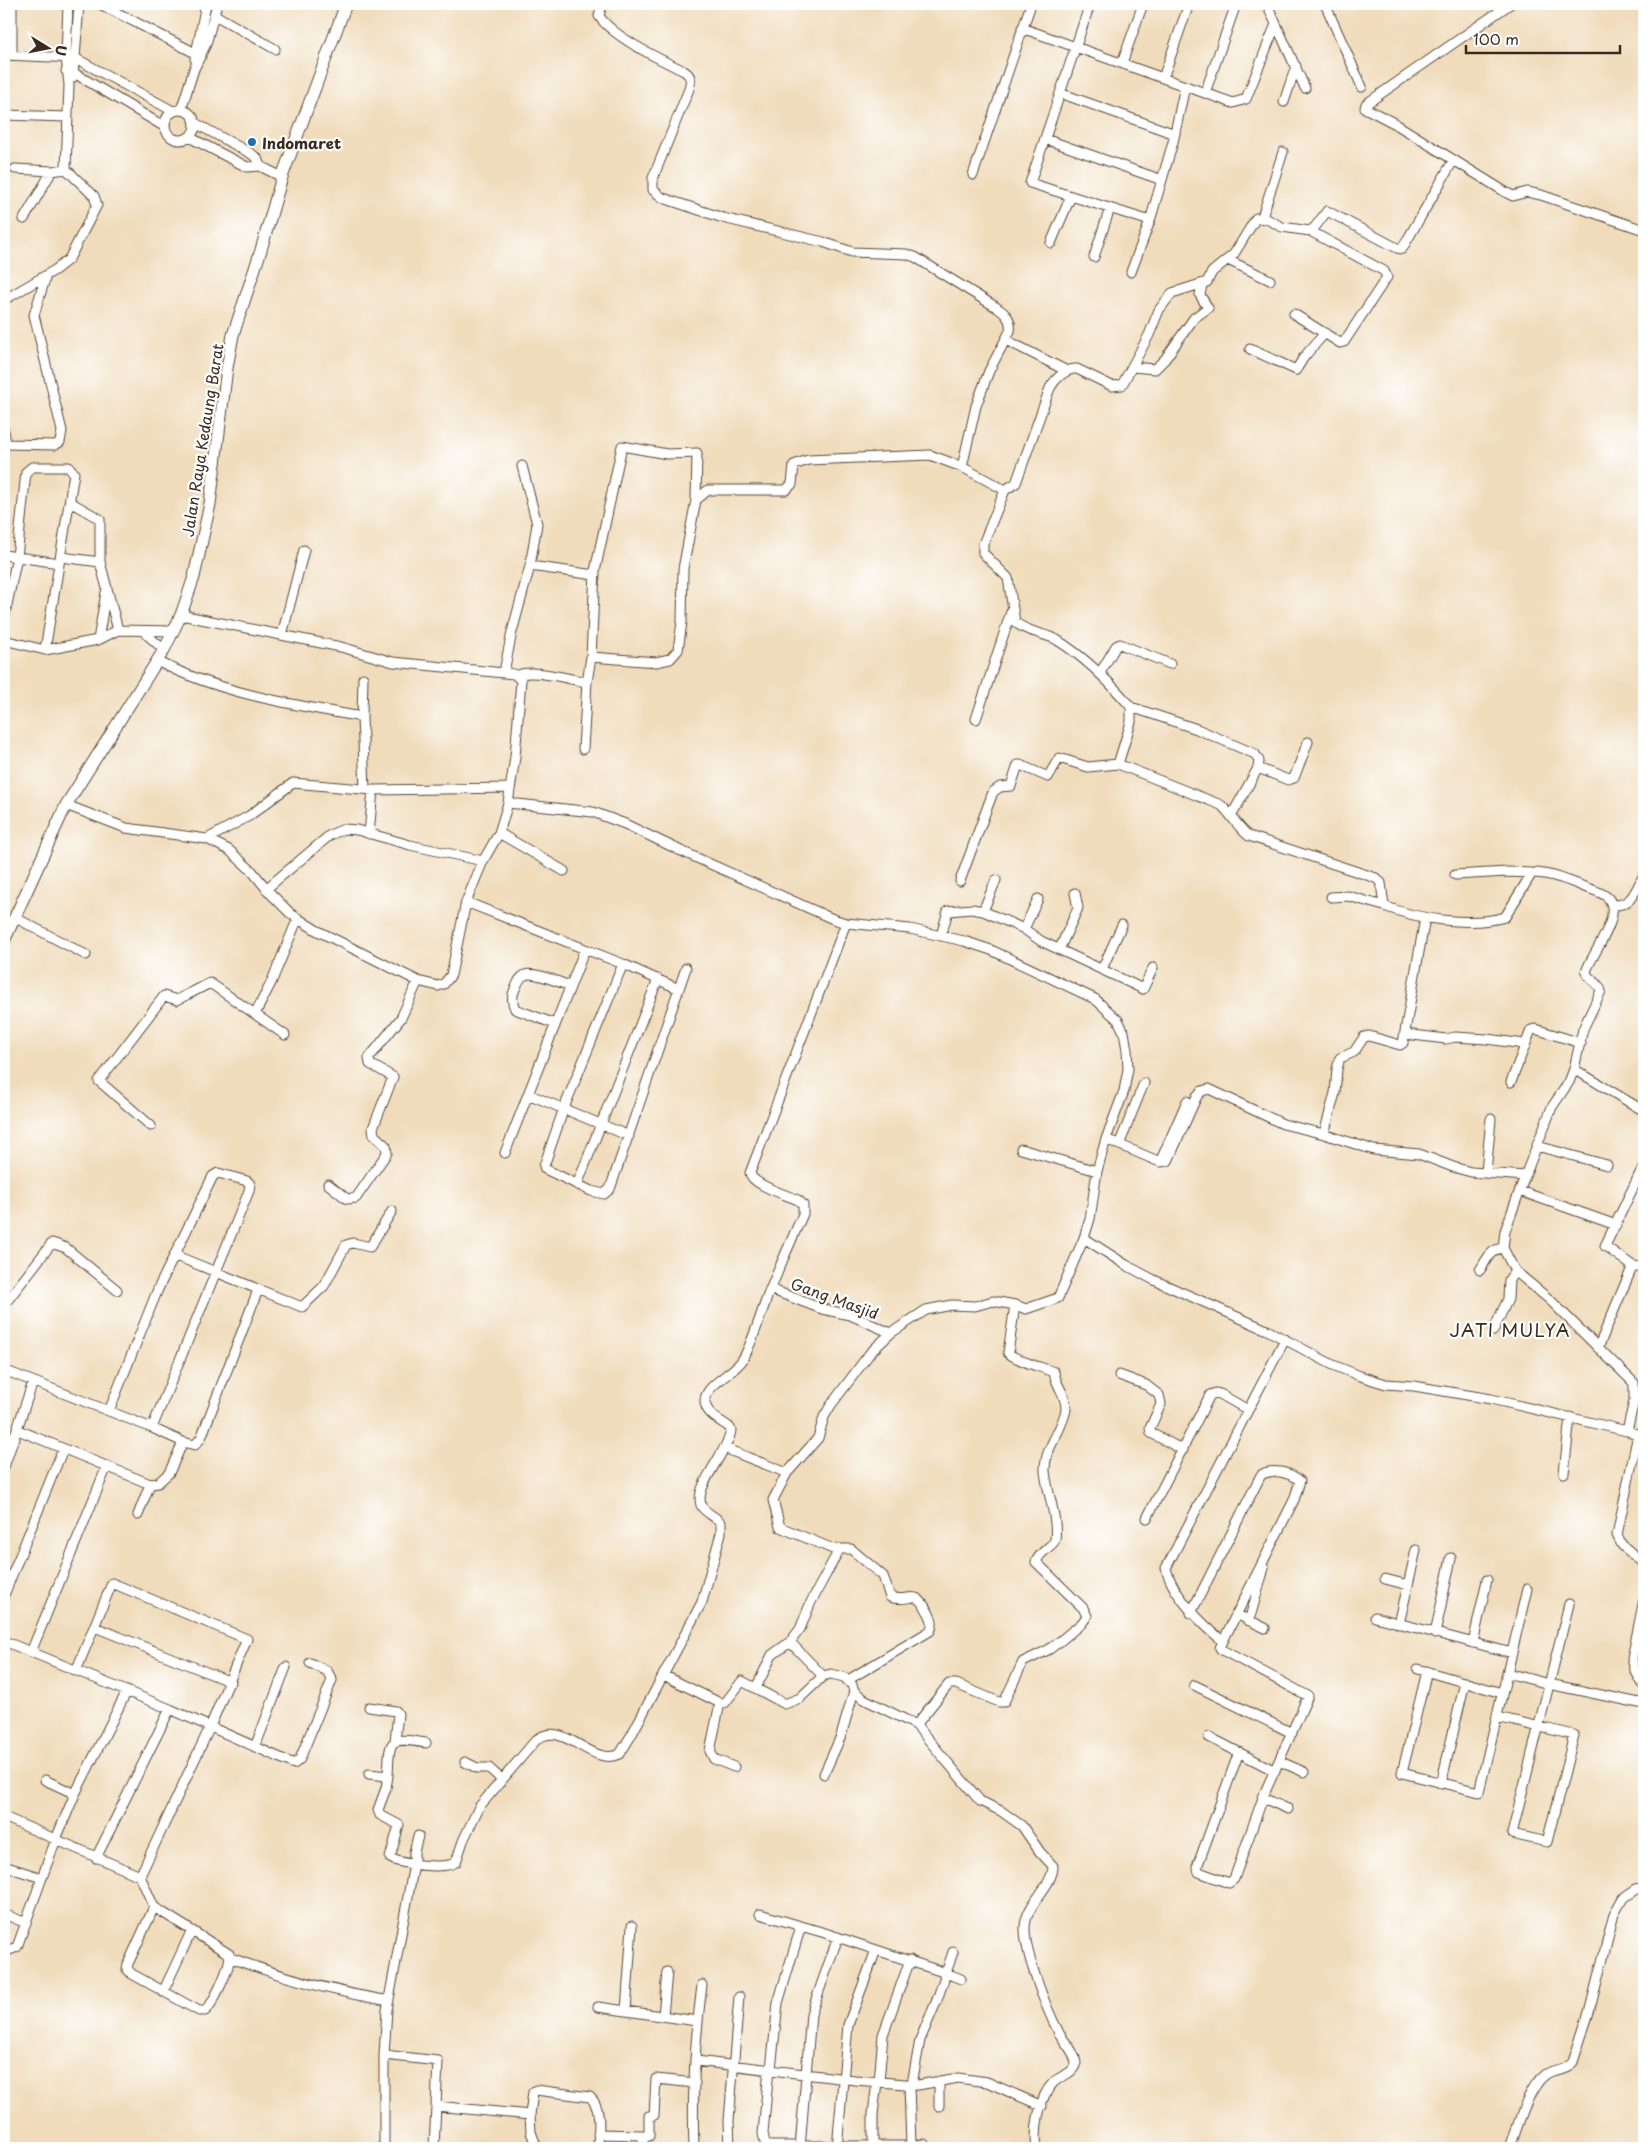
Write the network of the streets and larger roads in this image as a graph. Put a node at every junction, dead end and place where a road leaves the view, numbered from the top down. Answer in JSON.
{"nodes":[{"id":1,"x":12,"y":4,"type":"edge"},
{"id":2,"x":68,"y":4,"type":"edge"},
{"id":3,"x":79,"y":4,"type":"edge"},
{"id":4,"x":100,"y":4,"type":"edge"},
{"id":5,"x":206,"y":4,"type":"edge"},
{"id":6,"x":218,"y":4,"type":"edge"},
{"id":7,"x":346,"y":4,"type":"edge"},
{"id":8,"x":602,"y":4,"type":"edge"},
{"id":9,"x":1031,"y":4,"type":"edge"},
{"id":10,"x":1090,"y":4,"type":"edge"},
{"id":11,"x":1143,"y":4,"type":"edge"},
{"id":12,"x":1189,"y":4,"type":"edge"},
{"id":13,"x":1236,"y":4,"type":"edge"},
{"id":14,"x":1267,"y":4,"type":"edge"},
{"id":15,"x":1325,"y":4,"type":"edge"},
{"id":16,"x":1510,"y":4,"type":"edge"},
{"id":17,"x":215,"y":15,"type":"junction"},
{"id":18,"x":1276,"y":24,"type":"junction"},
{"id":19,"x":1022,"y":28,"type":"junction"},
{"id":20,"x":1075,"y":47,"type":"junction"},
{"id":21,"x":274,"y":48,"type":"dead end"},
{"id":22,"x":8,"y":55,"type":"edge"},
{"id":23,"x":198,"y":55,"type":"junction"},
{"id":24,"x":71,"y":58,"type":"junction"},
{"id":25,"x":1122,"y":63,"type":"junction"},
{"id":26,"x":1296,"y":66,"type":"junction"},
{"id":27,"x":96,"y":69,"type":"junction"},
{"id":28,"x":70,"y":72,"type":"junction"},
{"id":29,"x":1163,"y":78,"type":"junction"},
{"id":30,"x":91,"y":83,"type":"junction"},
{"id":31,"x":1185,"y":86,"type":"junction"},
{"id":32,"x":1362,"y":87,"type":"dead end"},
{"id":33,"x":1306,"y":88,"type":"dead end"},
{"id":34,"x":1060,"y":93,"type":"junction"},
{"id":35,"x":1205,"y":93,"type":"junction"},
{"id":36,"x":1284,"y":102,"type":"dead end"},
{"id":37,"x":177,"y":110,"type":"junction"},
{"id":38,"x":4,"y":115,"type":"edge"},
{"id":39,"x":67,"y":117,"type":"junction"},
{"id":40,"x":195,"y":123,"type":"junction"},
{"id":41,"x":165,"y":127,"type":"junction"},
{"id":42,"x":1175,"y":134,"type":"junction"},
{"id":43,"x":189,"y":137,"type":"junction"},
{"id":44,"x":1045,"y":140,"type":"junction"},
{"id":45,"x":1283,"y":152,"type":"dead end"},
{"id":46,"x":1453,"y":161,"type":"junction"},
{"id":47,"x":260,"y":166,"type":"junction"},
{"id":48,"x":15,"y":169,"type":"dead end"},
{"id":49,"x":66,"y":169,"type":"junction"},
{"id":50,"x":52,"y":170,"type":"junction"},
{"id":51,"x":973,"y":174,"type":"dead end"},
{"id":52,"x":282,"y":177,"type":"junction"},
{"id":53,"x":1162,"y":180,"type":"junction"},
{"id":54,"x":1071,"y":196,"type":"junction"},
{"id":55,"x":1110,"y":208,"type":"junction"},
{"id":56,"x":1262,"y":217,"type":"junction"},
{"id":57,"x":24,"y":218,"type":"dead end"},
{"id":58,"x":1150,"y":221,"type":"junction"},
{"id":59,"x":1644,"y":230,"type":"edge"},
{"id":60,"x":1310,"y":231,"type":"junction"},
{"id":61,"x":1051,"y":243,"type":"dead end"},
{"id":62,"x":1094,"y":257,"type":"dead end"},
{"id":63,"x":1228,"y":260,"type":"junction"},
{"id":64,"x":1131,"y":272,"type":"dead end"},
{"id":65,"x":46,"y":276,"type":"junction"},
{"id":66,"x":1270,"y":280,"type":"dead end"},
{"id":67,"x":1202,"y":285,"type":"junction"},
{"id":68,"x":4,"y":300,"type":"edge"},
{"id":69,"x":1294,"y":314,"type":"dead end"},
{"id":70,"x":1325,"y":333,"type":"junction"},
{"id":71,"x":1006,"y":340,"type":"junction"},
{"id":72,"x":1250,"y":349,"type":"dead end"},
{"id":73,"x":1132,"y":367,"type":"junction"},
{"id":74,"x":1067,"y":371,"type":"junction"},
{"id":75,"x":4,"y":431,"type":"edge"},
{"id":76,"x":5,"y":444,"type":"edge"},
{"id":77,"x":522,"y":466,"type":"dead end"},
{"id":78,"x":962,"y":467,"type":"junction"},
{"id":79,"x":1005,"y":490,"type":"junction"},
{"id":80,"x":696,"y":500,"type":"junction"},
{"id":81,"x":70,"y":502,"type":"junction"},
{"id":82,"x":304,"y":550,"type":"dead end"},
{"id":83,"x":4,"y":555,"type":"edge"},
{"id":84,"x":17,"y":557,"type":"junction"},
{"id":85,"x":60,"y":560,"type":"junction"},
{"id":86,"x":100,"y":562,"type":"junction"},
{"id":87,"x":530,"y":566,"type":"junction"},
{"id":88,"x":594,"y":575,"type":"junction"},
{"id":89,"x":106,"y":590,"type":"junction"},
{"id":90,"x":1012,"y":609,"type":"junction"},
{"id":91,"x":182,"y":614,"type":"junction"},
{"id":92,"x":4,"y":619,"type":"edge"},
{"id":93,"x":118,"y":630,"type":"junction"},
{"id":94,"x":143,"y":631,"type":"junction"},
{"id":95,"x":174,"y":632,"type":"junction"},
{"id":96,"x":282,"y":635,"type":"junction"},
{"id":97,"x":4,"y":640,"type":"edge"},
{"id":98,"x":98,"y":640,"type":"junction"},
{"id":99,"x":45,"y":650,"type":"junction"},
{"id":100,"x":164,"y":650,"type":"junction"},
{"id":101,"x":591,"y":657,"type":"junction"},
{"id":102,"x":157,"y":661,"type":"junction"},
{"id":103,"x":1170,"y":664,"type":"dead end"},
{"id":104,"x":504,"y":672,"type":"junction"},
{"id":105,"x":1100,"y":673,"type":"junction"},
{"id":106,"x":517,"y":676,"type":"junction"},
{"id":107,"x":362,"y":678,"type":"dead end"},
{"id":108,"x":586,"y":682,"type":"junction"},
{"id":109,"x":1131,"y":707,"type":"junction"},
{"id":110,"x":362,"y":717,"type":"junction"},
{"id":111,"x":976,"y":719,"type":"dead end"},
{"id":112,"x":1308,"y":742,"type":"dead end"},
{"id":113,"x":583,"y":749,"type":"dead end"},
{"id":114,"x":1118,"y":764,"type":"junction"},
{"id":115,"x":1258,"y":768,"type":"junction"},
{"id":116,"x":510,"y":788,"type":"junction"},
{"id":117,"x":369,"y":789,"type":"junction"},
{"id":118,"x":508,"y":803,"type":"junction"},
{"id":119,"x":66,"y":805,"type":"junction"},
{"id":120,"x":1232,"y":815,"type":"junction"},
{"id":121,"x":500,"y":833,"type":"junction"},
{"id":122,"x":369,"y":834,"type":"junction"},
{"id":123,"x":207,"y":839,"type":"junction"},
{"id":124,"x":483,"y":862,"type":"junction"},
{"id":125,"x":564,"y":871,"type":"dead end"},
{"id":126,"x":1532,"y":874,"type":"junction"},
{"id":127,"x":1455,"y":875,"type":"dead end"},
{"id":128,"x":1644,"y":875,"type":"edge"},
{"id":129,"x":996,"y":880,"type":"dead end"},
{"id":130,"x":960,"y":881,"type":"dead end"},
{"id":131,"x":266,"y":889,"type":"junction"},
{"id":132,"x":1075,"y":894,"type":"dead end"},
{"id":133,"x":1330,"y":897,"type":"dead end"},
{"id":134,"x":1038,"y":899,"type":"dead end"},
{"id":135,"x":466,"y":902,"type":"junction"},
{"id":136,"x":1612,"y":905,"type":"junction"},
{"id":137,"x":1384,"y":906,"type":"junction"},
{"id":138,"x":983,"y":911,"type":"junction"},
{"id":139,"x":14,"y":917,"type":"junction"},
{"id":140,"x":298,"y":918,"type":"junction"},
{"id":141,"x":1425,"y":918,"type":"junction"},
{"id":142,"x":846,"y":923,"type":"junction"},
{"id":143,"x":1122,"y":926,"type":"dead end"},
{"id":144,"x":1024,"y":929,"type":"junction"},
{"id":145,"x":941,"y":936,"type":"junction"},
{"id":146,"x":4,"y":941,"type":"edge"},
{"id":147,"x":585,"y":949,"type":"junction"},
{"id":148,"x":1059,"y":950,"type":"junction"},
{"id":149,"x":86,"y":955,"type":"dead end"},
{"id":150,"x":623,"y":964,"type":"junction"},
{"id":151,"x":686,"y":968,"type":"dead end"},
{"id":152,"x":1153,"y":968,"type":"dead end"},
{"id":153,"x":1102,"y":969,"type":"junction"},
{"id":154,"x":658,"y":979,"type":"junction"},
{"id":155,"x":418,"y":981,"type":"junction"},
{"id":156,"x":570,"y":986,"type":"junction"},
{"id":157,"x":679,"y":988,"type":"junction"},
{"id":158,"x":255,"y":1014,"type":"junction"},
{"id":159,"x":555,"y":1024,"type":"junction"},
{"id":160,"x":1405,"y":1034,"type":"junction"},
{"id":161,"x":285,"y":1035,"type":"dead end"},
{"id":162,"x":1580,"y":1043,"type":"junction"},
{"id":163,"x":1524,"y":1044,"type":"junction"},
{"id":164,"x":1574,"y":1069,"type":"junction"},
{"id":165,"x":1512,"y":1082,"type":"dead end"},
{"id":166,"x":1144,"y":1083,"type":"dead end"},
{"id":167,"x":528,"y":1094,"type":"junction"},
{"id":168,"x":1187,"y":1102,"type":"dead end"},
{"id":169,"x":564,"y":1108,"type":"junction"},
{"id":170,"x":1644,"y":1110,"type":"edge"},
{"id":171,"x":1490,"y":1119,"type":"dead end"},
{"id":172,"x":600,"y":1123,"type":"junction"},
{"id":173,"x":151,"y":1126,"type":"dead end"},
{"id":174,"x":1324,"y":1134,"type":"junction"},
{"id":175,"x":629,"y":1136,"type":"junction"},
{"id":176,"x":1106,"y":1139,"type":"junction"},
{"id":177,"x":1119,"y":1145,"type":"junction"},
{"id":178,"x":1537,"y":1146,"type":"junction"},
{"id":179,"x":1021,"y":1148,"type":"dead end"},
{"id":180,"x":505,"y":1153,"type":"dead end"},
{"id":181,"x":1160,"y":1162,"type":"junction"},
{"id":182,"x":1644,"y":1165,"type":"edge"},
{"id":183,"x":1607,"y":1166,"type":"dead end"},
{"id":184,"x":1097,"y":1171,"type":"junction"},
{"id":185,"x":1486,"y":1172,"type":"junction"},
{"id":186,"x":1525,"y":1176,"type":"junction"},
{"id":187,"x":328,"y":1184,"type":"dead end"},
{"id":188,"x":577,"y":1185,"type":"junction"},
{"id":189,"x":1520,"y":1191,"type":"junction"},
{"id":190,"x":392,"y":1210,"type":"dead end"},
{"id":191,"x":1616,"y":1225,"type":"junction"},
{"id":192,"x":1084,"y":1238,"type":"junction"},
{"id":193,"x":1502,"y":1248,"type":"junction"},
{"id":194,"x":174,"y":1255,"type":"junction"},
{"id":195,"x":1634,"y":1267,"type":"junction"},
{"id":196,"x":1480,"y":1270,"type":"dead end"},
{"id":197,"x":1644,"y":1270,"type":"edge"},
{"id":198,"x":1515,"y":1271,"type":"junction"},
{"id":199,"x":214,"y":1272,"type":"junction"},
{"id":200,"x":770,"y":1289,"type":"junction"},
{"id":201,"x":117,"y":1290,"type":"dead end"},
{"id":202,"x":258,"y":1290,"type":"junction"},
{"id":203,"x":4,"y":1305,"type":"edge"},
{"id":204,"x":1014,"y":1305,"type":"junction"},
{"id":205,"x":1493,"y":1330,"type":"dead end"},
{"id":206,"x":891,"y":1333,"type":"junction"},
{"id":207,"x":1285,"y":1339,"type":"junction"},
{"id":208,"x":1598,"y":1348,"type":"junction"},
{"id":209,"x":4,"y":1370,"type":"edge"},
{"id":210,"x":1119,"y":1375,"type":"dead end"},
{"id":211,"x":33,"y":1382,"type":"junction"},
{"id":212,"x":1634,"y":1401,"type":"junction"},
{"id":213,"x":1644,"y":1402,"type":"edge"},
{"id":214,"x":1248,"y":1410,"type":"junction"},
{"id":215,"x":110,"y":1411,"type":"junction"},
{"id":216,"x":1570,"y":1417,"type":"junction"},
{"id":217,"x":152,"y":1428,"type":"junction"},
{"id":218,"x":1627,"y":1431,"type":"junction"},
{"id":219,"x":16,"y":1434,"type":"junction"},
{"id":220,"x":4,"y":1435,"type":"edge"},
{"id":221,"x":1641,"y":1435,"type":"edge"},
{"id":222,"x":182,"y":1442,"type":"junction"},
{"id":223,"x":64,"y":1448,"type":"junction"},
{"id":224,"x":724,"y":1448,"type":"junction"},
{"id":225,"x":1182,"y":1450,"type":"junction"},
{"id":226,"x":107,"y":1466,"type":"junction"},
{"id":227,"x":4,"y":1467,"type":"edge"},
{"id":228,"x":787,"y":1473,"type":"junction"},
{"id":229,"x":1564,"y":1473,"type":"dead end"},
{"id":230,"x":150,"y":1484,"type":"junction"},
{"id":231,"x":138,"y":1515,"type":"dead end"},
{"id":232,"x":1147,"y":1518,"type":"dead end"},
{"id":233,"x":1271,"y":1546,"type":"junction"},
{"id":234,"x":839,"y":1550,"type":"junction"},
{"id":235,"x":1416,"y":1550,"type":"dead end"},
{"id":236,"x":1451,"y":1558,"type":"dead end"},
{"id":237,"x":1644,"y":1564,"type":"edge"},
{"id":238,"x":1384,"y":1579,"type":"dead end"},
{"id":239,"x":1487,"y":1580,"type":"dead end"},
{"id":240,"x":1408,"y":1585,"type":"junction"},
{"id":241,"x":1527,"y":1589,"type":"dead end"},
{"id":242,"x":4,"y":1595,"type":"edge"},
{"id":243,"x":1644,"y":1600,"type":"edge"},
{"id":244,"x":1569,"y":1604,"type":"dead end"},
{"id":245,"x":1191,"y":1612,"type":"junction"},
{"id":246,"x":1236,"y":1614,"type":"junction"},
{"id":247,"x":1374,"y":1617,"type":"dead end"},
{"id":248,"x":1250,"y":1621,"type":"junction"},
{"id":249,"x":1399,"y":1624,"type":"junction"},
{"id":250,"x":94,"y":1626,"type":"junction"},
{"id":251,"x":1265,"y":1628,"type":"dead end"},
{"id":252,"x":1434,"y":1634,"type":"junction"},
{"id":253,"x":4,"y":1641,"type":"edge"},
{"id":254,"x":1223,"y":1641,"type":"junction"},
{"id":255,"x":790,"y":1642,"type":"junction"},
{"id":256,"x":1473,"y":1644,"type":"junction"},
{"id":257,"x":31,"y":1652,"type":"junction"},
{"id":258,"x":1512,"y":1653,"type":"junction"},
{"id":259,"x":310,"y":1662,"type":"dead end"},
{"id":260,"x":286,"y":1667,"type":"dead end"},
{"id":261,"x":76,"y":1671,"type":"junction"},
{"id":262,"x":1507,"y":1673,"type":"junction"},
{"id":263,"x":663,"y":1675,"type":"junction"},
{"id":264,"x":823,"y":1676,"type":"junction"},
{"id":265,"x":848,"y":1680,"type":"junction"},
{"id":266,"x":231,"y":1682,"type":"junction"},
{"id":267,"x":1465,"y":1682,"type":"junction"},
{"id":268,"x":1549,"y":1684,"type":"junction"},
{"id":269,"x":1194,"y":1685,"type":"dead end"},
{"id":270,"x":1644,"y":1686,"type":"edge"},
{"id":271,"x":756,"y":1688,"type":"junction"},
{"id":272,"x":127,"y":1691,"type":"junction"},
{"id":273,"x":854,"y":1692,"type":"junction"},
{"id":274,"x":1502,"y":1693,"type":"junction"},
{"id":275,"x":720,"y":1704,"type":"junction"},
{"id":276,"x":1644,"y":1704,"type":"edge"},
{"id":277,"x":369,"y":1707,"type":"dead end"},
{"id":278,"x":170,"y":1709,"type":"junction"},
{"id":279,"x":1497,"y":1717,"type":"junction"},
{"id":280,"x":916,"y":1725,"type":"junction"},
{"id":281,"x":210,"y":1727,"type":"junction"},
{"id":282,"x":1538,"y":1728,"type":"junction"},
{"id":283,"x":1292,"y":1733,"type":"junction"},
{"id":284,"x":1209,"y":1737,"type":"dead end"},
{"id":285,"x":394,"y":1741,"type":"junction"},
{"id":286,"x":426,"y":1743,"type":"dead end"},
{"id":287,"x":254,"y":1747,"type":"junction"},
{"id":288,"x":1239,"y":1752,"type":"junction"},
{"id":289,"x":1279,"y":1761,"type":"junction"},
{"id":290,"x":465,"y":1762,"type":"dead end"},
{"id":291,"x":734,"y":1767,"type":"dead end"},
{"id":292,"x":1275,"y":1771,"type":"junction"},
{"id":293,"x":1304,"y":1772,"type":"dead end"},
{"id":294,"x":369,"y":1774,"type":"dead end"},
{"id":295,"x":824,"y":1774,"type":"dead end"},
{"id":296,"x":388,"y":1776,"type":"junction"},
{"id":297,"x":45,"y":1780,"type":"dead end"},
{"id":298,"x":502,"y":1780,"type":"junction"},
{"id":299,"x":1441,"y":1784,"type":"junction"},
{"id":300,"x":75,"y":1794,"type":"junction"},
{"id":301,"x":1263,"y":1798,"type":"junction"},
{"id":302,"x":1288,"y":1809,"type":"dead end"},
{"id":303,"x":4,"y":1817,"type":"edge"},
{"id":304,"x":418,"y":1836,"type":"dead end"},
{"id":305,"x":56,"y":1839,"type":"junction"},
{"id":306,"x":96,"y":1858,"type":"junction"},
{"id":307,"x":414,"y":1864,"type":"junction"},
{"id":308,"x":4,"y":1866,"type":"edge"},
{"id":309,"x":140,"y":1876,"type":"junction"},
{"id":310,"x":42,"y":1878,"type":"junction"},
{"id":311,"x":1644,"y":1887,"type":"edge"},
{"id":312,"x":154,"y":1907,"type":"junction"},
{"id":313,"x":4,"y":1914,"type":"edge"},
{"id":314,"x":760,"y":1914,"type":"dead end"},
{"id":315,"x":26,"y":1923,"type":"junction"},
{"id":316,"x":632,"y":1926,"type":"dead end"},
{"id":317,"x":800,"y":1926,"type":"junction"},
{"id":318,"x":191,"y":1932,"type":"junction"},
{"id":319,"x":838,"y":1937,"type":"junction"},
{"id":320,"x":876,"y":1950,"type":"junction"},
{"id":321,"x":4,"y":1952,"type":"edge"},
{"id":322,"x":953,"y":1952,"type":"dead end"},
{"id":323,"x":230,"y":1958,"type":"junction"},
{"id":324,"x":910,"y":1960,"type":"junction"},
{"id":325,"x":667,"y":1972,"type":"dead end"},
{"id":326,"x":946,"y":1973,"type":"junction"},
{"id":327,"x":961,"y":1979,"type":"dead end"},
{"id":328,"x":702,"y":1985,"type":"dead end"},
{"id":329,"x":163,"y":1992,"type":"junction"},
{"id":330,"x":739,"y":1997,"type":"dead end"},
{"id":331,"x":389,"y":2001,"type":"junction"},
{"id":332,"x":598,"y":2007,"type":"dead end"},
{"id":333,"x":626,"y":2011,"type":"junction"},
{"id":334,"x":663,"y":2016,"type":"junction"},
{"id":335,"x":698,"y":2021,"type":"junction"},
{"id":336,"x":384,"y":2055,"type":"junction"},
{"id":337,"x":696,"y":2061,"type":"junction"},
{"id":338,"x":733,"y":2065,"type":"junction"},
{"id":339,"x":770,"y":2069,"type":"junction"},
{"id":340,"x":805,"y":2074,"type":"junction"},
{"id":341,"x":844,"y":2078,"type":"junction"},
{"id":342,"x":939,"y":2081,"type":"junction"},
{"id":343,"x":878,"y":2082,"type":"junction"},
{"id":344,"x":695,"y":2083,"type":"junction"},
{"id":345,"x":910,"y":2084,"type":"junction"},
{"id":346,"x":436,"y":2106,"type":"junction"},
{"id":347,"x":939,"y":2106,"type":"dead end"},
{"id":348,"x":1042,"y":2106,"type":"junction"},
{"id":349,"x":530,"y":2115,"type":"junction"},
{"id":350,"x":598,"y":2134,"type":"junction"},
{"id":351,"x":643,"y":2138,"type":"junction"},
{"id":352,"x":924,"y":2144,"type":"dead end"},
{"id":353,"x":911,"y":2146,"type":"junction"},
{"id":354,"x":766,"y":2147,"type":"edge"},
{"id":355,"x":800,"y":2147,"type":"edge"},
{"id":356,"x":837,"y":2147,"type":"edge"},
{"id":357,"x":873,"y":2147,"type":"edge"},
{"id":358,"x":384,"y":2148,"type":"edge"},
{"id":359,"x":434,"y":2148,"type":"edge"},
{"id":360,"x":537,"y":2148,"type":"edge"},
{"id":361,"x":598,"y":2148,"type":"edge"},
{"id":362,"x":643,"y":2148,"type":"edge"},
{"id":363,"x":694,"y":2148,"type":"edge"},
{"id":364,"x":730,"y":2148,"type":"edge"},
{"id":365,"x":1036,"y":2148,"type":"edge"},
{"id":366,"x":1510,"y":2148,"type":"edge"}],
"edges":[{"from":1,"to":22,"type":"street"},
{"from":2,"to":24,"type":"street"},
{"from":3,"to":24,"type":"street"},
{"from":4,"to":23,"type":"street"},
{"from":5,"to":23,"type":"street"},
{"from":6,"to":17,"type":"street"},
{"from":7,"to":52,"type":"street","name":"Jalan Raya Kedaung Barat"},
{"from":8,"to":71,"type":"street"},
{"from":9,"to":19,"type":"street"},
{"from":10,"to":20,"type":"street"},
{"from":11,"to":25,"type":"street"},
{"from":12,"to":29,"type":"street"},
{"from":13,"to":35,"type":"street"},
{"from":14,"to":18,"type":"street"},
{"from":15,"to":32,"type":"street"},
{"from":16,"to":46,"type":"street"},
{"from":17,"to":21,"type":"street"},
{"from":17,"to":23,"type":"street"},
{"from":18,"to":26,"type":"street"},
{"from":18,"to":35,"type":"street"},
{"from":19,"to":20,"type":"street"},
{"from":19,"to":51,"type":"street"},
{"from":20,"to":25,"type":"street"},
{"from":20,"to":34,"type":"street"},
{"from":22,"to":24,"type":"street"},
{"from":23,"to":37,"type":"street"},
{"from":24,"to":27,"type":"street"},
{"from":24,"to":28,"type":"street"},
{"from":25,"to":29,"type":"street"},
{"from":26,"to":33,"type":"street"},
{"from":26,"to":36,"type":"street"},
{"from":27,"to":30,"type":"street"},
{"from":27,"to":37,"type":"street"},
{"from":28,"to":30,"type":"street"},
{"from":28,"to":39,"type":"street"},
{"from":29,"to":31,"type":"street"},
{"from":30,"to":41,"type":"street"},
{"from":31,"to":35,"type":"street"},
{"from":31,"to":42,"type":"street"},
{"from":34,"to":42,"type":"street"},
{"from":34,"to":44,"type":"street"},
{"from":37,"to":40,"type":"street"},
{"from":37,"to":41,"type":"street"},
{"from":38,"to":39,"type":"street"},
{"from":39,"to":49,"type":"street"},
{"from":40,"to":43,"type":"street"},
{"from":40,"to":47,"type":"street"},
{"from":41,"to":43,"type":"street"},
{"from":42,"to":53,"type":"street"},
{"from":43,"to":47,"type":"street"},
{"from":44,"to":53,"type":"street"},
{"from":44,"to":54,"type":"street"},
{"from":45,"to":56,"type":"street"},
{"from":46,"to":59,"type":"street"},
{"from":46,"to":60,"type":"street"},
{"from":47,"to":52,"type":"street"},
{"from":48,"to":50,"type":"street"},
{"from":49,"to":50,"type":"street"},
{"from":49,"to":65,"type":"street"},
{"from":50,"to":57,"type":"street"},
{"from":52,"to":91,"type":"street","name":"Jalan Raya Kedaung Barat"},
{"from":53,"to":58,"type":"street"},
{"from":54,"to":55,"type":"street"},
{"from":54,"to":61,"type":"street"},
{"from":55,"to":58,"type":"street"},
{"from":55,"to":62,"type":"street"},
{"from":56,"to":60,"type":"street"},
{"from":56,"to":63,"type":"street"},
{"from":58,"to":64,"type":"street"},
{"from":60,"to":70,"type":"street"},
{"from":63,"to":66,"type":"street"},
{"from":63,"to":67,"type":"street"},
{"from":65,"to":68,"type":"street"},
{"from":65,"to":76,"type":"street"},
{"from":67,"to":73,"type":"street"},
{"from":67,"to":73,"type":"street"},
{"from":69,"to":70,"type":"street"},
{"from":70,"to":72,"type":"street"},
{"from":71,"to":74,"type":"street"},
{"from":71,"to":78,"type":"street"},
{"from":73,"to":74,"type":"street"},
{"from":74,"to":79,"type":"street"},
{"from":75,"to":76,"type":"street"},
{"from":77,"to":87,"type":"street"},
{"from":78,"to":79,"type":"street"},
{"from":78,"to":80,"type":"street"},
{"from":79,"to":90,"type":"street"},
{"from":80,"to":88,"type":"street"},
{"from":80,"to":101,"type":"street"},
{"from":81,"to":84,"type":"street"},
{"from":81,"to":85,"type":"street"},
{"from":81,"to":86,"type":"street"},
{"from":82,"to":96,"type":"street"},
{"from":83,"to":84,"type":"street"},
{"from":84,"to":85,"type":"street"},
{"from":84,"to":92,"type":"street"},
{"from":85,"to":86,"type":"street"},
{"from":85,"to":99,"type":"street"},
{"from":86,"to":89,"type":"street"},
{"from":87,"to":88,"type":"street"},
{"from":87,"to":104,"type":"street"},
{"from":88,"to":101,"type":"street"},
{"from":89,"to":93,"type":"street"},
{"from":89,"to":98,"type":"street"},
{"from":90,"to":105,"type":"street"},
{"from":90,"to":111,"type":"street"},
{"from":91,"to":95,"type":"street","name":"Jalan Raya Kedaung Barat"},
{"from":91,"to":96,"type":"street"},
{"from":93,"to":94,"type":"street"},
{"from":93,"to":98,"type":"street"},
{"from":94,"to":95,"type":"street"},
{"from":94,"to":100,"type":"street"},
{"from":95,"to":100,"type":"street","name":"Jalan Raya Kedaung Barat"},
{"from":96,"to":104,"type":"street"},
{"from":97,"to":99,"type":"street"},
{"from":98,"to":99,"type":"street"},
{"from":100,"to":102,"type":"street","name":"Jalan Raya Kedaung Barat"},
{"from":101,"to":108,"type":"street"},
{"from":102,"to":110,"type":"street"},
{"from":102,"to":119,"type":"street","name":"Jalan Raya Kedaung Barat"},
{"from":103,"to":105,"type":"street"},
{"from":104,"to":106,"type":"street"},
{"from":105,"to":109,"type":"street"},
{"from":106,"to":108,"type":"street"},
{"from":106,"to":116,"type":"street"},
{"from":107,"to":110,"type":"street"},
{"from":108,"to":113,"type":"street"},
{"from":109,"to":114,"type":"street"},
{"from":109,"to":115,"type":"street"},
{"from":110,"to":117,"type":"street"},
{"from":112,"to":115,"type":"street"},
{"from":114,"to":120,"type":"street"},
{"from":114,"to":130,"type":"street"},
{"from":115,"to":120,"type":"street"},
{"from":116,"to":117,"type":"street"},
{"from":116,"to":118,"type":"street"},
{"from":117,"to":122,"type":"street"},
{"from":117,"to":123,"type":"street"},
{"from":118,"to":121,"type":"street"},
{"from":118,"to":142,"type":"street"},
{"from":119,"to":123,"type":"street"},
{"from":119,"to":139,"type":"street","name":"Jalan Raya Kedaung Barat"},
{"from":120,"to":137,"type":"street"},
{"from":121,"to":124,"type":"street"},
{"from":121,"to":125,"type":"street"},
{"from":122,"to":124,"type":"street"},
{"from":122,"to":131,"type":"street"},
{"from":123,"to":131,"type":"street"},
{"from":124,"to":135,"type":"street"},
{"from":126,"to":127,"type":"street"},
{"from":126,"to":136,"type":"street"},
{"from":126,"to":141,"type":"street"},
{"from":128,"to":136,"type":"street"},
{"from":129,"to":138,"type":"street"},
{"from":131,"to":140,"type":"street"},
{"from":132,"to":148,"type":"street"},
{"from":133,"to":137,"type":"street"},
{"from":134,"to":144,"type":"street"},
{"from":135,"to":147,"type":"street"},
{"from":135,"to":155,"type":"street"},
{"from":136,"to":162,"type":"street"},
{"from":137,"to":141,"type":"street"},
{"from":138,"to":144,"type":"street"},
{"from":138,"to":145,"type":"street"},
{"from":139,"to":146,"type":"street","name":"Jalan Raya Kedaung Barat"},
{"from":139,"to":149,"type":"street"},
{"from":140,"to":155,"type":"street"},
{"from":140,"to":158,"type":"street"},
{"from":141,"to":160,"type":"street"},
{"from":142,"to":145,"type":"street"},
{"from":142,"to":200,"type":"street"},
{"from":143,"to":153,"type":"street"},
{"from":144,"to":148,"type":"street"},
{"from":145,"to":176,"type":"street"},
{"from":147,"to":150,"type":"street"},
{"from":147,"to":156,"type":"street"},
{"from":148,"to":153,"type":"street"},
{"from":150,"to":154,"type":"street"},
{"from":150,"to":169,"type":"street"},
{"from":151,"to":157,"type":"street"},
{"from":152,"to":153,"type":"street"},
{"from":154,"to":157,"type":"street"},
{"from":154,"to":172,"type":"street"},
{"from":155,"to":187,"type":"street"},
{"from":156,"to":159,"type":"street"},
{"from":156,"to":159,"type":"street"},
{"from":157,"to":175,"type":"street"},
{"from":158,"to":161,"type":"street"},
{"from":158,"to":173,"type":"street"},
{"from":159,"to":167,"type":"street"},
{"from":160,"to":163,"type":"street"},
{"from":160,"to":174,"type":"street"},
{"from":162,"to":163,"type":"street"},
{"from":162,"to":164,"type":"street"},
{"from":163,"to":165,"type":"street"},
{"from":164,"to":170,"type":"street"},
{"from":164,"to":178,"type":"street"},
{"from":166,"to":177,"type":"street"},
{"from":167,"to":169,"type":"street"},
{"from":167,"to":180,"type":"street"},
{"from":168,"to":181,"type":"street"},
{"from":169,"to":172,"type":"street"},
{"from":169,"to":188,"type":"street"},
{"from":171,"to":185,"type":"street"},
{"from":172,"to":175,"type":"street"},
{"from":172,"to":188,"type":"street"},
{"from":174,"to":181,"type":"street"},
{"from":174,"to":185,"type":"street"},
{"from":175,"to":188,"type":"street"},
{"from":176,"to":177,"type":"street"},
{"from":176,"to":184,"type":"street"},
{"from":177,"to":181,"type":"street"},
{"from":178,"to":183,"type":"street"},
{"from":178,"to":186,"type":"street"},
{"from":179,"to":184,"type":"street"},
{"from":182,"to":191,"type":"street"},
{"from":184,"to":192,"type":"street"},
{"from":185,"to":186,"type":"street"},
{"from":186,"to":189,"type":"street"},
{"from":189,"to":191,"type":"street"},
{"from":189,"to":193,"type":"street"},
{"from":190,"to":202,"type":"street"},
{"from":191,"to":195,"type":"street"},
{"from":192,"to":204,"type":"street"},
{"from":192,"to":207,"type":"street"},
{"from":193,"to":196,"type":"street"},
{"from":193,"to":198,"type":"street"},
{"from":194,"to":199,"type":"street"},
{"from":194,"to":199,"type":"street"},
{"from":194,"to":215,"type":"street"},
{"from":195,"to":197,"type":"street"},
{"from":195,"to":208,"type":"street"},
{"from":198,"to":205,"type":"street"},
{"from":198,"to":208,"type":"street"},
{"from":199,"to":202,"type":"street"},
{"from":199,"to":217,"type":"street"},
{"from":200,"to":206,"type":"street","name":"Gang Masjid"},
{"from":200,"to":224,"type":"street"},
{"from":201,"to":203,"type":"street"},
{"from":202,"to":222,"type":"street"},
{"from":204,"to":206,"type":"street"},
{"from":204,"to":280,"type":"street"},
{"from":206,"to":228,"type":"street"},
{"from":207,"to":214,"type":"street"},
{"from":207,"to":216,"type":"street"},
{"from":208,"to":212,"type":"street"},
{"from":209,"to":211,"type":"street"},
{"from":210,"to":225,"type":"street"},
{"from":211,"to":215,"type":"street"},
{"from":211,"to":219,"type":"street"},
{"from":212,"to":213,"type":"street"},
{"from":212,"to":218,"type":"street"},
{"from":214,"to":225,"type":"street"},
{"from":214,"to":245,"type":"street"},
{"from":215,"to":217,"type":"street"},
{"from":216,"to":218,"type":"street"},
{"from":216,"to":229,"type":"street"},
{"from":217,"to":222,"type":"street"},
{"from":218,"to":221,"type":"street"},
{"from":219,"to":220,"type":"street"},
{"from":219,"to":223,"type":"street"},
{"from":219,"to":227,"type":"street"},
{"from":221,"to":237,"type":"street"},
{"from":222,"to":230,"type":"street"},
{"from":223,"to":226,"type":"street"},
{"from":223,"to":242,"type":"street"},
{"from":224,"to":228,"type":"street"},
{"from":224,"to":263,"type":"street"},
{"from":225,"to":232,"type":"street"},
{"from":226,"to":230,"type":"street"},
{"from":226,"to":257,"type":"street"},
{"from":228,"to":234,"type":"street"},
{"from":230,"to":231,"type":"street"},
{"from":233,"to":245,"type":"street"},
{"from":233,"to":246,"type":"street"},
{"from":233,"to":248,"type":"street"},
{"from":234,"to":255,"type":"street"},
{"from":234,"to":265,"type":"street"},
{"from":235,"to":240,"type":"street"},
{"from":236,"to":252,"type":"street"},
{"from":238,"to":240,"type":"street"},
{"from":239,"to":256,"type":"street"},
{"from":240,"to":249,"type":"street"},
{"from":241,"to":258,"type":"street"},
{"from":243,"to":270,"type":"street"},
{"from":244,"to":268,"type":"street"},
{"from":245,"to":254,"type":"street"},
{"from":246,"to":248,"type":"street"},
{"from":246,"to":254,"type":"street"},
{"from":247,"to":249,"type":"street"},
{"from":248,"to":251,"type":"street"},
{"from":249,"to":252,"type":"street"},
{"from":250,"to":261,"type":"street"},
{"from":250,"to":266,"type":"street"},
{"from":250,"to":266,"type":"street"},
{"from":252,"to":256,"type":"street"},
{"from":253,"to":257,"type":"street"},
{"from":254,"to":283,"type":"street"},
{"from":255,"to":264,"type":"street"},
{"from":255,"to":271,"type":"street"},
{"from":256,"to":258,"type":"street"},
{"from":257,"to":261,"type":"street"},
{"from":258,"to":262,"type":"street"},
{"from":259,"to":287,"type":"street"},
{"from":260,"to":287,"type":"street"},
{"from":261,"to":272,"type":"street"},
{"from":262,"to":268,"type":"street"},
{"from":262,"to":274,"type":"street"},
{"from":263,"to":275,"type":"street"},
{"from":263,"to":298,"type":"street"},
{"from":264,"to":265,"type":"street"},
{"from":264,"to":271,"type":"street"},
{"from":265,"to":273,"type":"street"},
{"from":266,"to":281,"type":"street"},
{"from":267,"to":274,"type":"street"},
{"from":267,"to":299,"type":"street"},
{"from":267,"to":299,"type":"street"},
{"from":268,"to":276,"type":"street"},
{"from":268,"to":282,"type":"street"},
{"from":269,"to":283,"type":"street"},
{"from":271,"to":275,"type":"street"},
{"from":272,"to":278,"type":"street"},
{"from":272,"to":300,"type":"street"},
{"from":273,"to":280,"type":"street"},
{"from":273,"to":295,"type":"street"},
{"from":274,"to":279,"type":"street"},
{"from":275,"to":291,"type":"street"},
{"from":277,"to":285,"type":"street"},
{"from":278,"to":281,"type":"street"},
{"from":278,"to":306,"type":"street"},
{"from":279,"to":282,"type":"street"},
{"from":279,"to":299,"type":"street"},
{"from":280,"to":348,"type":"street"},
{"from":281,"to":287,"type":"street"},
{"from":281,"to":309,"type":"street"},
{"from":282,"to":282,"type":"street"},
{"from":283,"to":289,"type":"street"},
{"from":284,"to":288,"type":"street"},
{"from":285,"to":286,"type":"street"},
{"from":285,"to":296,"type":"street"},
{"from":288,"to":292,"type":"street"},
{"from":288,"to":301,"type":"street"},
{"from":289,"to":292,"type":"street"},
{"from":289,"to":293,"type":"street"},
{"from":290,"to":298,"type":"street"},
{"from":292,"to":301,"type":"street"},
{"from":294,"to":296,"type":"street"},
{"from":296,"to":307,"type":"street"},
{"from":297,"to":300,"type":"street"},
{"from":298,"to":307,"type":"street"},
{"from":300,"to":305,"type":"street"},
{"from":301,"to":302,"type":"street"},
{"from":303,"to":305,"type":"street"},
{"from":304,"to":307,"type":"street"},
{"from":305,"to":306,"type":"street"},
{"from":305,"to":310,"type":"street"},
{"from":306,"to":309,"type":"street"},
{"from":307,"to":331,"type":"street"},
{"from":308,"to":310,"type":"street"},
{"from":309,"to":312,"type":"street"},
{"from":310,"to":315,"type":"street"},
{"from":311,"to":366,"type":"street"},
{"from":312,"to":318,"type":"street"},
{"from":312,"to":329,"type":"street"},
{"from":313,"to":315,"type":"street"},
{"from":314,"to":317,"type":"street"},
{"from":315,"to":321,"type":"street"},
{"from":316,"to":333,"type":"street"},
{"from":317,"to":319,"type":"street"},
{"from":317,"to":339,"type":"street"},
{"from":318,"to":323,"type":"street"},
{"from":318,"to":329,"type":"street"},
{"from":319,"to":320,"type":"street"},
{"from":319,"to":340,"type":"street"},
{"from":320,"to":324,"type":"street"},
{"from":320,"to":341,"type":"street"},
{"from":322,"to":326,"type":"street"},
{"from":323,"to":329,"type":"street"},
{"from":323,"to":331,"type":"street"},
{"from":324,"to":326,"type":"street"},
{"from":324,"to":343,"type":"street"},
{"from":325,"to":334,"type":"street"},
{"from":326,"to":327,"type":"street"},
{"from":326,"to":345,"type":"street"},
{"from":328,"to":335,"type":"street"},
{"from":330,"to":338,"type":"street"},
{"from":331,"to":336,"type":"street"},
{"from":332,"to":333,"type":"street"},
{"from":333,"to":334,"type":"street"},
{"from":334,"to":335,"type":"street"},
{"from":335,"to":337,"type":"street"},
{"from":336,"to":346,"type":"street"},
{"from":336,"to":358,"type":"street"},
{"from":337,"to":338,"type":"street"},
{"from":337,"to":344,"type":"street"},
{"from":338,"to":339,"type":"street"},
{"from":338,"to":364,"type":"street"},
{"from":339,"to":340,"type":"street"},
{"from":339,"to":354,"type":"street"},
{"from":340,"to":341,"type":"street"},
{"from":340,"to":355,"type":"street"},
{"from":341,"to":343,"type":"street"},
{"from":341,"to":356,"type":"street"},
{"from":342,"to":345,"type":"street"},
{"from":342,"to":347,"type":"street"},
{"from":342,"to":348,"type":"street"},
{"from":343,"to":345,"type":"street"},
{"from":343,"to":357,"type":"street"},
{"from":344,"to":351,"type":"street"},
{"from":344,"to":363,"type":"street"},
{"from":345,"to":353,"type":"street"},
{"from":346,"to":349,"type":"street"},
{"from":346,"to":359,"type":"street"},
{"from":348,"to":365,"type":"street"},
{"from":349,"to":350,"type":"street"},
{"from":349,"to":360,"type":"street"},
{"from":350,"to":351,"type":"street"},
{"from":350,"to":361,"type":"street"},
{"from":351,"to":362,"type":"street"},
{"from":352,"to":353,"type":"street"},
{"from":353,"to":357,"type":"street"},
{"from":354,"to":355,"type":"street"},
{"from":355,"to":356,"type":"street"},
{"from":356,"to":357,"type":"street"}]}
